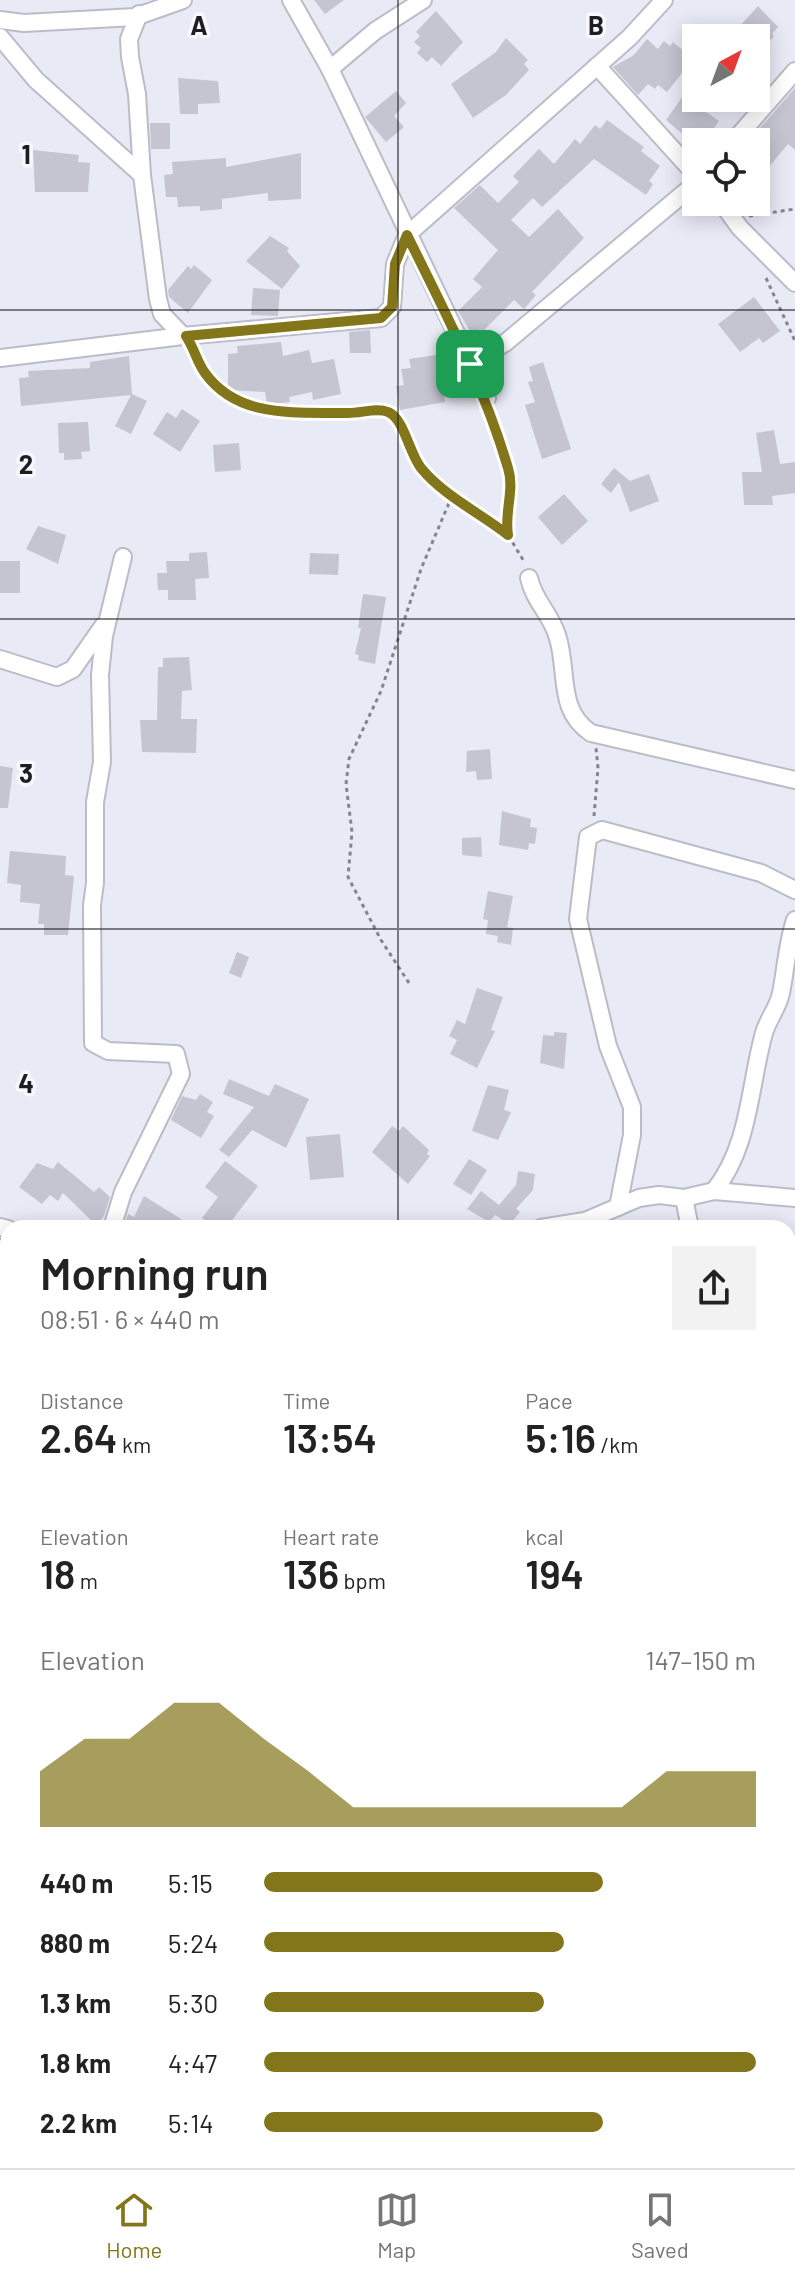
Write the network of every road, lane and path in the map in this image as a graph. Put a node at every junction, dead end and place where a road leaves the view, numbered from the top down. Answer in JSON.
{"nodes":[{"id":1,"x":183,"y":0,"type":"edge"},
{"id":2,"x":291,"y":0,"type":"edge"},
{"id":3,"x":423,"y":0,"type":"edge"},
{"id":4,"x":664,"y":0,"type":"edge"},
{"id":5,"x":139,"y":14,"type":"junction"},
{"id":6,"x":0,"y":20,"type":"edge"},
{"id":7,"x":0,"y":37,"type":"edge"},
{"id":8,"x":597,"y":66,"type":"junction"},
{"id":9,"x":330,"y":69,"type":"junction"},
{"id":10,"x":795,"y":71,"type":"edge"},
{"id":11,"x":745,"y":128,"type":"edge"},
{"id":12,"x":682,"y":160,"type":"edge"},
{"id":13,"x":142,"y":175,"type":"junction"},
{"id":14,"x":682,"y":195,"type":"edge"},
{"id":15,"x":795,"y":209,"type":"edge"},
{"id":16,"x":733,"y":218,"type":"joint"},
{"id":17,"x":407,"y":235,"type":"junction"},
{"id":18,"x":761,"y":267,"type":"dead end"},
{"id":19,"x":795,"y":283,"type":"edge"},
{"id":20,"x":184,"y":336,"type":"junction"},
{"id":21,"x":795,"y":341,"type":"edge"},
{"id":22,"x":0,"y":358,"type":"edge"},
{"id":23,"x":470,"y":364,"type":"junction"},
{"id":24,"x":487,"y":398,"type":"joint"},
{"id":25,"x":452,"y":496,"type":"junction"},
{"id":26,"x":508,"y":535,"type":"junction"},
{"id":27,"x":123,"y":557,"type":"dead end"},
{"id":28,"x":529,"y":578,"type":"joint"},
{"id":29,"x":108,"y":618,"type":"junction"},
{"id":30,"x":0,"y":659,"type":"edge"},
{"id":31,"x":591,"y":733,"type":"junction"},
{"id":32,"x":795,"y":780,"type":"edge"},
{"id":33,"x":594,"y":831,"type":"junction"},
{"id":34,"x":795,"y":890,"type":"edge"},
{"id":35,"x":795,"y":920,"type":"edge"},
{"id":36,"x":409,"y":983,"type":"dead end"},
{"id":37,"x":714,"y":1191,"type":"junction"},
{"id":38,"x":684,"y":1198,"type":"junction"},
{"id":39,"x":795,"y":1198,"type":"edge"},
{"id":40,"x":618,"y":1207,"type":"junction"},
{"id":41,"x":114,"y":1220,"type":"edge"},
{"id":42,"x":587,"y":1220,"type":"edge"},
{"id":43,"x":688,"y":1220,"type":"edge"}],
"edges":[{"from":1,"to":5,"type":"street"},
{"from":2,"to":9,"type":"street"},
{"from":3,"to":9,"type":"street"},
{"from":4,"to":8,"type":"street"},
{"from":5,"to":6,"type":"street"},
{"from":5,"to":13,"type":"street"},
{"from":7,"to":13,"type":"street"},
{"from":8,"to":12,"type":"street"},
{"from":8,"to":17,"type":"street"},
{"from":9,"to":17,"type":"street"},
{"from":10,"to":11,"type":"street"},
{"from":13,"to":20,"type":"street"},
{"from":14,"to":23,"type":"street"},
{"from":15,"to":16,"type":"path"},
{"from":16,"to":19,"type":"street"},
{"from":17,"to":20,"type":"street"},
{"from":17,"to":23,"type":"street"},
{"from":18,"to":21,"type":"path"},
{"from":20,"to":22,"type":"street"},
{"from":20,"to":25,"type":"path"},
{"from":23,"to":24,"type":"street"},
{"from":24,"to":26,"type":"path"},
{"from":25,"to":26,"type":"path"},
{"from":25,"to":36,"type":"path"},
{"from":26,"to":28,"type":"path"},
{"from":27,"to":29,"type":"street"},
{"from":28,"to":31,"type":"street"},
{"from":29,"to":30,"type":"street"},
{"from":29,"to":41,"type":"street"},
{"from":31,"to":32,"type":"street"},
{"from":31,"to":33,"type":"path"},
{"from":33,"to":34,"type":"street"},
{"from":33,"to":40,"type":"street"},
{"from":35,"to":37,"type":"street"},
{"from":37,"to":38,"type":"street"},
{"from":37,"to":39,"type":"street"},
{"from":38,"to":40,"type":"street"},
{"from":38,"to":43,"type":"street"},
{"from":40,"to":42,"type":"street"}]}
